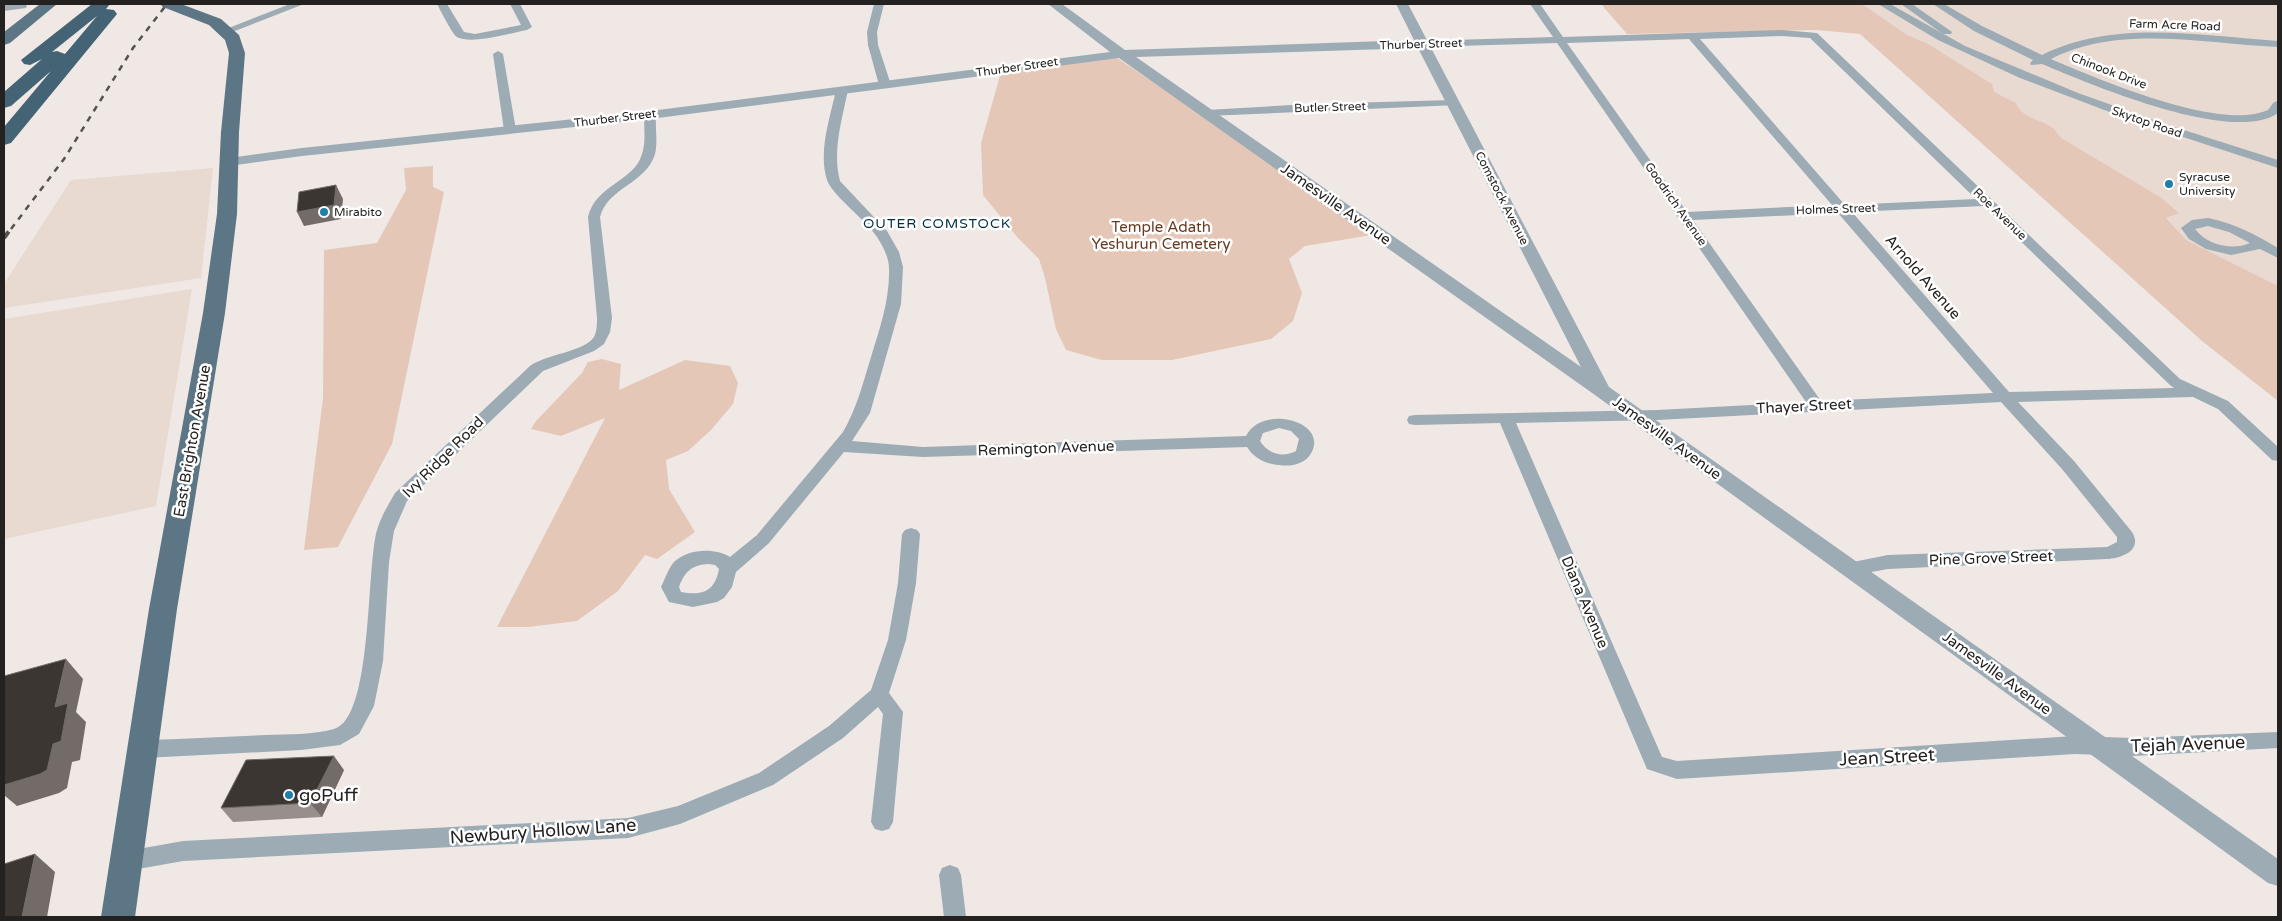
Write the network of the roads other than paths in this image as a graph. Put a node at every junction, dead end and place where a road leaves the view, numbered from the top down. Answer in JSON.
{"nodes":[{"id":1,"x":49,"y":4,"type":"edge"},
{"id":2,"x":168,"y":4,"type":"edge"},
{"id":3,"x":299,"y":4,"type":"edge"},
{"id":4,"x":442,"y":4,"type":"edge"},
{"id":5,"x":879,"y":4,"type":"edge"},
{"id":6,"x":1054,"y":4,"type":"edge"},
{"id":7,"x":1402,"y":4,"type":"edge"},
{"id":8,"x":1535,"y":4,"type":"edge"},
{"id":9,"x":1907,"y":4,"type":"edge"},
{"id":10,"x":1938,"y":4,"type":"edge"},
{"id":11,"x":1889,"y":5,"type":"edge"},
{"id":12,"x":22,"y":6,"type":"dead end"},
{"id":13,"x":108,"y":6,"type":"edge"},
{"id":14,"x":516,"y":6,"type":"edge"},
{"id":15,"x":4,"y":8,"type":"edge"},
{"id":16,"x":1929,"y":18,"type":"junction"},
{"id":17,"x":1910,"y":19,"type":"junction"},
{"id":18,"x":226,"y":31,"type":"junction"},
{"id":19,"x":1809,"y":34,"type":"joint"},
{"id":20,"x":1692,"y":36,"type":"junction"},
{"id":21,"x":4,"y":40,"type":"edge"},
{"id":22,"x":1560,"y":40,"type":"junction"},
{"id":23,"x":1422,"y":44,"type":"junction"},
{"id":24,"x":2278,"y":44,"type":"edge"},
{"id":25,"x":498,"y":54,"type":"dead end"},
{"id":26,"x":1122,"y":54,"type":"junction"},
{"id":27,"x":2040,"y":60,"type":"junction"},
{"id":28,"x":2018,"y":74,"type":"junction"},
{"id":29,"x":4,"y":82,"type":"edge"},
{"id":30,"x":885,"y":85,"type":"junction"},
{"id":31,"x":842,"y":90,"type":"junction"},
{"id":32,"x":4,"y":102,"type":"edge"},
{"id":33,"x":1453,"y":103,"type":"junction"},
{"id":34,"x":2278,"y":104,"type":"edge"},
{"id":35,"x":1207,"y":113,"type":"junction"},
{"id":36,"x":650,"y":115,"type":"junction"},
{"id":37,"x":510,"y":130,"type":"junction"},
{"id":38,"x":4,"y":139,"type":"edge"},
{"id":39,"x":230,"y":162,"type":"junction"},
{"id":40,"x":2278,"y":164,"type":"edge"},
{"id":41,"x":1987,"y":202,"type":"junction"},
{"id":42,"x":1843,"y":209,"type":"junction"},
{"id":43,"x":1685,"y":216,"type":"junction"},
{"id":44,"x":2260,"y":244,"type":"dead end"},
{"id":45,"x":2278,"y":254,"type":"edge"},
{"id":46,"x":1602,"y":391,"type":"junction"},
{"id":47,"x":2193,"y":392,"type":"junction"},
{"id":48,"x":2005,"y":397,"type":"junction"},
{"id":49,"x":1816,"y":405,"type":"junction"},
{"id":50,"x":1633,"y":414,"type":"junction"},
{"id":51,"x":1506,"y":418,"type":"junction"},
{"id":52,"x":1415,"y":420,"type":"dead end"},
{"id":53,"x":1252,"y":440,"type":"dead end"},
{"id":54,"x":840,"y":446,"type":"junction"},
{"id":55,"x":2278,"y":456,"type":"edge"},
{"id":56,"x":911,"y":534,"type":"dead end"},
{"id":57,"x":2127,"y":540,"type":"joint"},
{"id":58,"x":728,"y":569,"type":"dead end"},
{"id":59,"x":1849,"y":569,"type":"junction"},
{"id":60,"x":879,"y":694,"type":"junction"},
{"id":61,"x":2278,"y":740,"type":"edge"},
{"id":62,"x":2097,"y":745,"type":"junction"},
{"id":63,"x":144,"y":749,"type":"junction"},
{"id":64,"x":1677,"y":770,"type":"joint"},
{"id":65,"x":882,"y":822,"type":"dead end"},
{"id":66,"x":127,"y":861,"type":"junction"},
{"id":67,"x":2278,"y":874,"type":"edge"},
{"id":68,"x":950,"y":875,"type":"dead end"},
{"id":69,"x":118,"y":917,"type":"edge"},
{"id":70,"x":955,"y":917,"type":"edge"}],
"edges":[{"from":1,"to":21,"type":"main road"},
{"from":2,"to":18,"type":"main road"},
{"from":3,"to":18,"type":"street"},
{"from":4,"to":14,"type":"street"},
{"from":5,"to":30,"type":"street"},
{"from":6,"to":26,"type":"street","name":"Jamesville Avenue"},
{"from":7,"to":23,"type":"street","name":"Comstock Avenue"},
{"from":8,"to":22,"type":"street","name":"Goodrich Avenue"},
{"from":9,"to":11,"type":"street"},
{"from":9,"to":16,"type":"street","name":"Skytop Road"},
{"from":10,"to":27,"type":"street","name":"Chinook Drive"},
{"from":11,"to":17,"type":"street","name":"Skytop Road"},
{"from":12,"to":15,"type":"street"},
{"from":13,"to":29,"type":"highway"},
{"from":13,"to":32,"type":"highway"},
{"from":13,"to":38,"type":"highway"},
{"from":16,"to":17,"type":"street"},
{"from":16,"to":28,"type":"street","name":"Skytop Road"},
{"from":17,"to":28,"type":"street","name":"Skytop Road"},
{"from":18,"to":39,"type":"main road","name":"East Brighton Avenue"},
{"from":19,"to":20,"type":"street","name":"Thurber Street"},
{"from":19,"to":41,"type":"street","name":"Roe Avenue"},
{"from":20,"to":22,"type":"street","name":"Thurber Street"},
{"from":20,"to":42,"type":"street","name":"Arnold Avenue"},
{"from":22,"to":23,"type":"street","name":"Thurber Street"},
{"from":22,"to":43,"type":"street","name":"Goodrich Avenue"},
{"from":23,"to":26,"type":"street","name":"Thurber Street"},
{"from":23,"to":33,"type":"street","name":"Comstock Avenue"},
{"from":24,"to":27,"type":"street","name":"Farm Acre Road"},
{"from":25,"to":37,"type":"street"},
{"from":26,"to":30,"type":"street","name":"Thurber Street"},
{"from":26,"to":35,"type":"street","name":"Jamesville Avenue"},
{"from":27,"to":28,"type":"street","name":"Farm Acre Road"},
{"from":27,"to":34,"type":"street","name":"Chinook Drive"},
{"from":28,"to":40,"type":"street","name":"Skytop Road"},
{"from":30,"to":31,"type":"street","name":"Thurber Street"},
{"from":31,"to":36,"type":"street","name":"Thurber Street"},
{"from":31,"to":54,"type":"street"},
{"from":33,"to":35,"type":"street","name":"Butler Street"},
{"from":33,"to":46,"type":"street","name":"Comstock Avenue"},
{"from":35,"to":46,"type":"street","name":"Jamesville Avenue"},
{"from":36,"to":37,"type":"street","name":"Thurber Street"},
{"from":36,"to":63,"type":"street","name":"Ivy Ridge Road"},
{"from":37,"to":39,"type":"street","name":"Thurber Street"},
{"from":39,"to":63,"type":"main road","name":"East Brighton Avenue"},
{"from":41,"to":42,"type":"street","name":"Holmes Street"},
{"from":41,"to":47,"type":"street","name":"Roe Avenue"},
{"from":42,"to":43,"type":"street","name":"Holmes Street"},
{"from":42,"to":48,"type":"street","name":"Arnold Avenue"},
{"from":43,"to":49,"type":"street","name":"Goodrich Avenue"},
{"from":44,"to":45,"type":"street"},
{"from":46,"to":50,"type":"street","name":"Jamesville Avenue"},
{"from":47,"to":48,"type":"street","name":"Thayer Street"},
{"from":47,"to":55,"type":"street"},
{"from":48,"to":49,"type":"street","name":"Thayer Street"},
{"from":48,"to":57,"type":"street","name":"Arnold Avenue"},
{"from":49,"to":50,"type":"street","name":"Thayer Street"},
{"from":50,"to":51,"type":"street","name":"Thayer Street"},
{"from":50,"to":59,"type":"street","name":"Jamesville Avenue"},
{"from":51,"to":52,"type":"street","name":"Thayer Street"},
{"from":51,"to":64,"type":"street","name":"Diana Avenue"},
{"from":53,"to":54,"type":"street","name":"Remington Avenue"},
{"from":54,"to":58,"type":"street"},
{"from":56,"to":60,"type":"street"},
{"from":57,"to":59,"type":"street","name":"Pine Grove Street"},
{"from":59,"to":62,"type":"street","name":"Jamesville Avenue"},
{"from":60,"to":65,"type":"street"},
{"from":60,"to":66,"type":"street","name":"Newbury Hollow Lane"},
{"from":61,"to":62,"type":"street","name":"Tejah Avenue"},
{"from":62,"to":64,"type":"street","name":"Jean Street"},
{"from":62,"to":67,"type":"street","name":"Jamesville Avenue"},
{"from":63,"to":66,"type":"main road","name":"East Brighton Avenue"},
{"from":66,"to":69,"type":"main road","name":"East Brighton Avenue"},
{"from":68,"to":70,"type":"street"}]}
